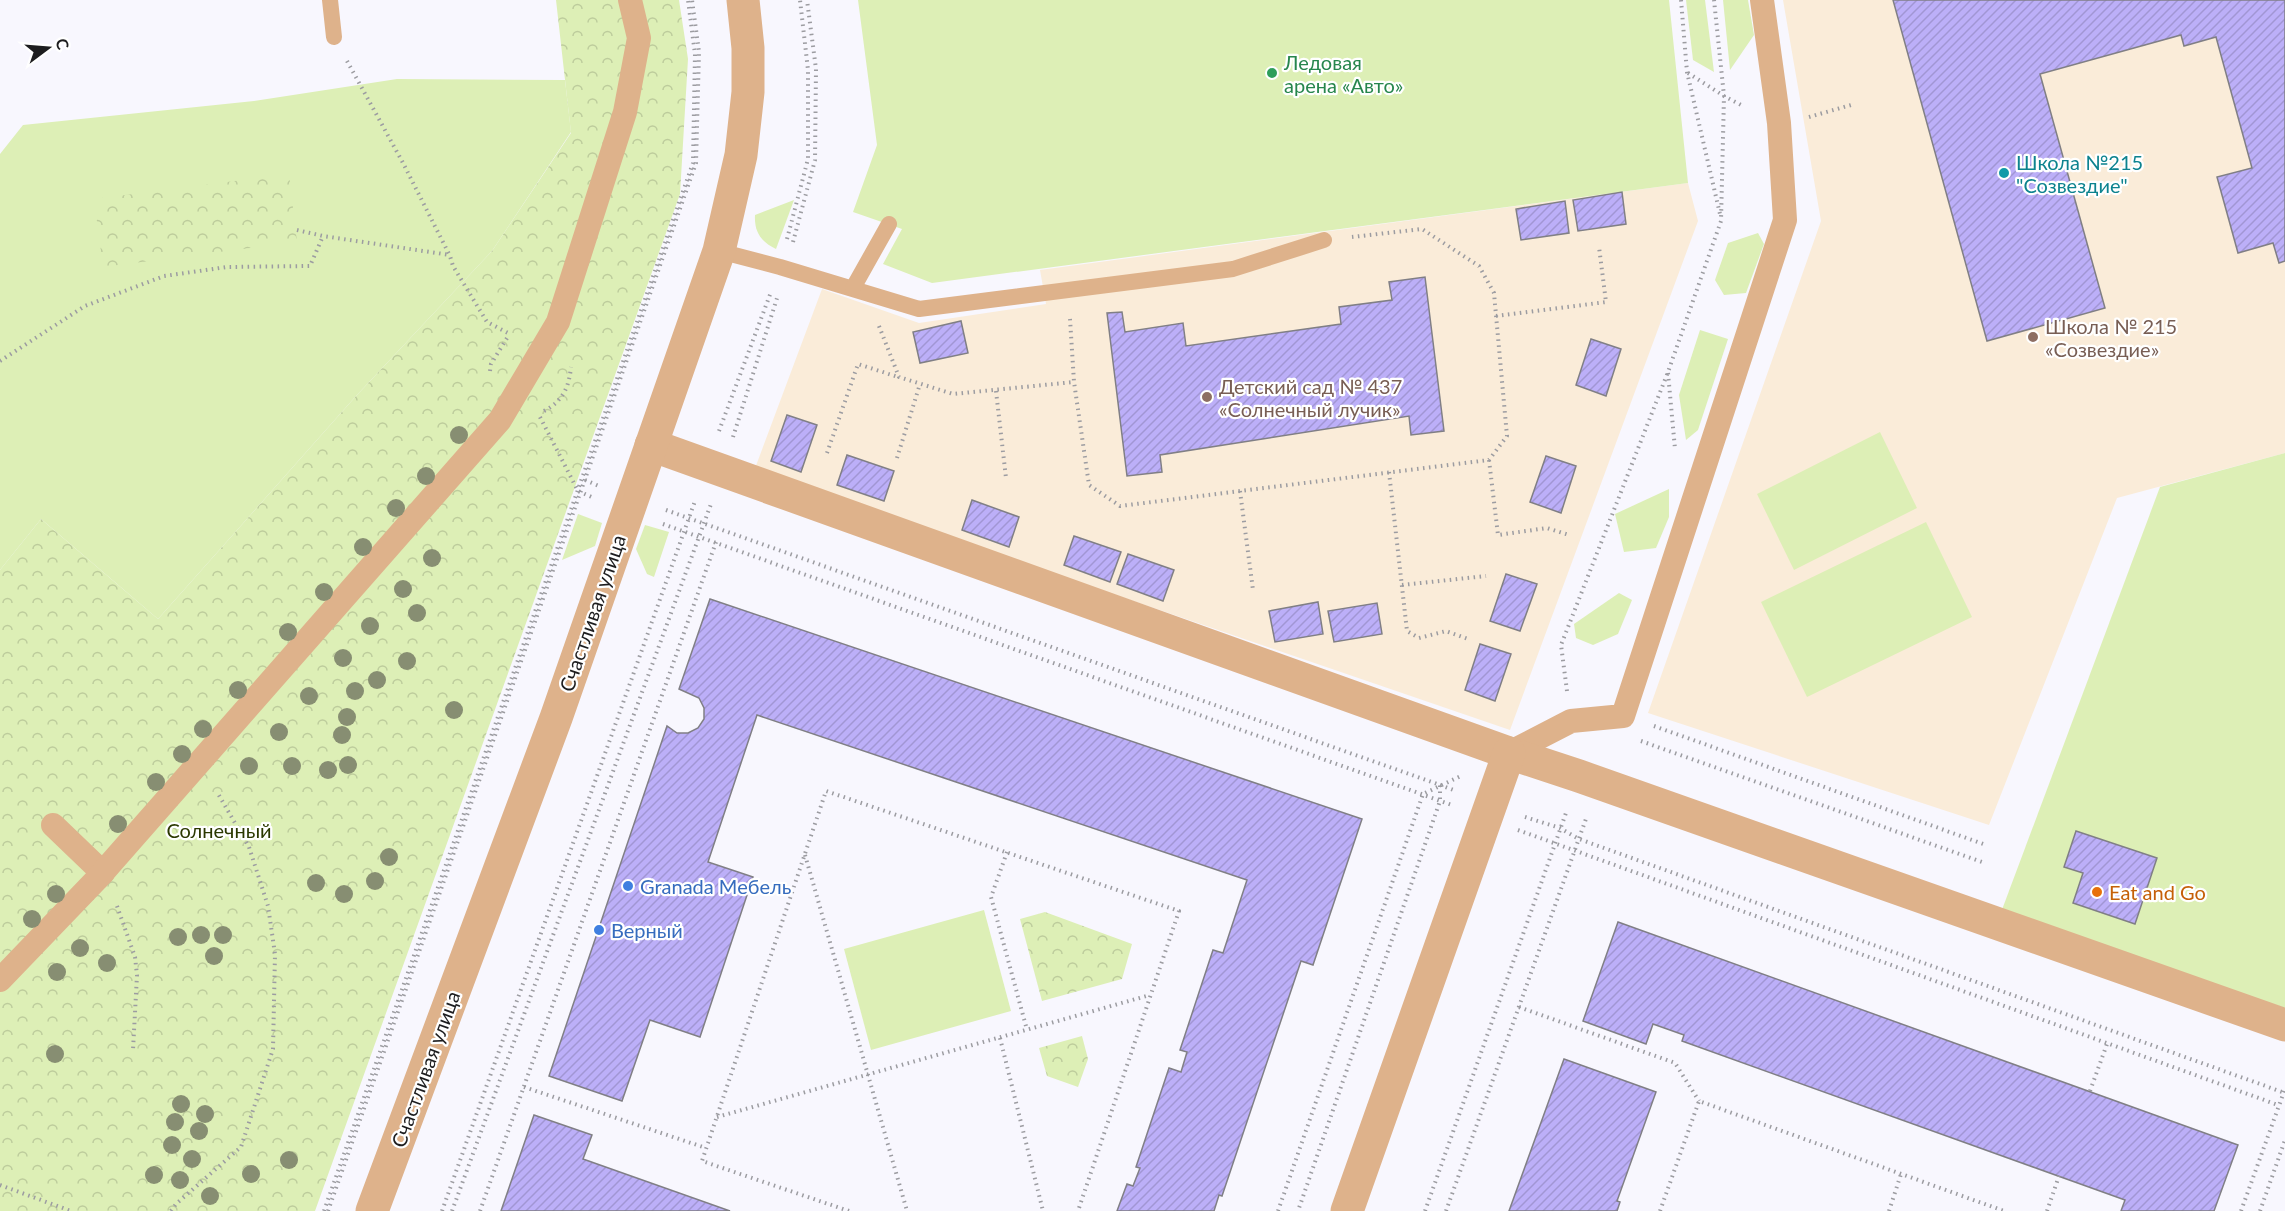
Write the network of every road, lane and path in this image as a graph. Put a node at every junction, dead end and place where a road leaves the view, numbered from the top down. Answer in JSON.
{"nodes":[{"id":1,"x":330,"y":0,"type":"edge"},
{"id":2,"x":630,"y":0,"type":"edge"},
{"id":3,"x":690,"y":0,"type":"edge"},
{"id":4,"x":743,"y":0,"type":"edge"},
{"id":5,"x":800,"y":0,"type":"edge"},
{"id":6,"x":807,"y":0,"type":"edge"},
{"id":7,"x":1681,"y":0,"type":"edge"},
{"id":8,"x":1714,"y":0,"type":"edge"},
{"id":9,"x":1762,"y":0,"type":"edge"},
{"id":10,"x":334,"y":37,"type":"joint"},
{"id":11,"x":1721,"y":221,"type":"junction"},
{"id":12,"x":889,"y":224,"type":"dead end"},
{"id":13,"x":297,"y":230,"type":"dead end"},
{"id":14,"x":323,"y":236,"type":"junction"},
{"id":15,"x":1324,"y":240,"type":"joint"},
{"id":16,"x":1599,"y":247,"type":"dead end"},
{"id":17,"x":719,"y":251,"type":"junction"},
{"id":18,"x":450,"y":256,"type":"junction"},
{"id":19,"x":783,"y":268,"type":"junction"},
{"id":20,"x":853,"y":288,"type":"junction"},
{"id":21,"x":1068,"y":290,"type":"junction"},
{"id":22,"x":778,"y":295,"type":"junction"},
{"id":23,"x":788,"y":297,"type":"dead end"},
{"id":24,"x":1496,"y":316,"type":"junction"},
{"id":25,"x":878,"y":324,"type":"dead end"},
{"id":26,"x":510,"y":334,"type":"dead end"},
{"id":27,"x":0,"y":361,"type":"edge"},
{"id":28,"x":899,"y":377,"type":"junction"},
{"id":29,"x":1074,"y":382,"type":"junction"},
{"id":30,"x":920,"y":384,"type":"junction"},
{"id":31,"x":996,"y":391,"type":"junction"},
{"id":32,"x":500,"y":420,"type":"junction"},
{"id":33,"x":651,"y":445,"type":"junction"},
{"id":34,"x":827,"y":453,"type":"dead end"},
{"id":35,"x":897,"y":458,"type":"dead end"},
{"id":36,"x":1489,"y":460,"type":"junction"},
{"id":37,"x":715,"y":468,"type":"junction"},
{"id":38,"x":1389,"y":472,"type":"junction"},
{"id":39,"x":1006,"y":478,"type":"dead end"},
{"id":40,"x":585,"y":480,"type":"junction"},
{"id":41,"x":1240,"y":491,"type":"junction"},
{"id":42,"x":579,"y":492,"type":"junction"},
{"id":43,"x":630,"y":505,"type":"junction"},
{"id":44,"x":690,"y":518,"type":"junction"},
{"id":45,"x":705,"y":523,"type":"junction"},
{"id":46,"x":684,"y":532,"type":"junction"},
{"id":47,"x":1569,"y":535,"type":"dead end"},
{"id":48,"x":700,"y":536,"type":"junction"},
{"id":49,"x":716,"y":542,"type":"junction"},
{"id":50,"x":1486,"y":576,"type":"dead end"},
{"id":51,"x":1402,"y":585,"type":"junction"},
{"id":52,"x":1253,"y":590,"type":"dead end"},
{"id":53,"x":1468,"y":639,"type":"dead end"},
{"id":54,"x":1570,"y":721,"type":"junction"},
{"id":55,"x":1620,"y":724,"type":"junction"},
{"id":56,"x":1509,"y":753,"type":"junction"},
{"id":57,"x":196,"y":766,"type":"junction"},
{"id":58,"x":1589,"y":780,"type":"junction"},
{"id":59,"x":53,"y":825,"type":"dead end"},
{"id":60,"x":1560,"y":828,"type":"junction"},
{"id":61,"x":1579,"y":839,"type":"junction"},
{"id":62,"x":1986,"y":845,"type":"dead end"},
{"id":63,"x":1575,"y":851,"type":"junction"},
{"id":64,"x":1007,"y":852,"type":"junction"},
{"id":65,"x":804,"y":855,"type":"junction"},
{"id":66,"x":1985,"y":863,"type":"dead end"},
{"id":67,"x":100,"y":876,"type":"junction"},
{"id":68,"x":0,"y":980,"type":"edge"},
{"id":69,"x":1150,"y":995,"type":"junction"},
{"id":70,"x":1519,"y":1007,"type":"junction"},
{"id":71,"x":2285,"y":1025,"type":"edge"},
{"id":72,"x":1027,"y":1030,"type":"junction"},
{"id":73,"x":1000,"y":1038,"type":"junction"},
{"id":74,"x":2107,"y":1044,"type":"junction"},
{"id":75,"x":133,"y":1050,"type":"dead end"},
{"id":76,"x":868,"y":1075,"type":"junction"},
{"id":77,"x":524,"y":1087,"type":"junction"},
{"id":78,"x":2090,"y":1091,"type":"dead end"},
{"id":79,"x":2284,"y":1091,"type":"edge"},
{"id":80,"x":1699,"y":1101,"type":"junction"},
{"id":81,"x":2278,"y":1106,"type":"junction"},
{"id":82,"x":717,"y":1117,"type":"junction"},
{"id":83,"x":2285,"y":1140,"type":"edge"},
{"id":84,"x":706,"y":1148,"type":"junction"},
{"id":85,"x":1901,"y":1174,"type":"junction"},
{"id":86,"x":2059,"y":1176,"type":"dead end"},
{"id":87,"x":0,"y":1185,"type":"edge"},
{"id":88,"x":71,"y":1211,"type":"edge"},
{"id":89,"x":171,"y":1211,"type":"edge"},
{"id":90,"x":326,"y":1211,"type":"edge"},
{"id":91,"x":372,"y":1211,"type":"edge"},
{"id":92,"x":442,"y":1211,"type":"edge"},
{"id":93,"x":452,"y":1211,"type":"edge"},
{"id":94,"x":480,"y":1211,"type":"edge"},
{"id":95,"x":849,"y":1211,"type":"edge"},
{"id":96,"x":907,"y":1211,"type":"edge"},
{"id":97,"x":1043,"y":1211,"type":"edge"},
{"id":98,"x":1078,"y":1211,"type":"edge"},
{"id":99,"x":1278,"y":1211,"type":"edge"},
{"id":100,"x":1298,"y":1211,"type":"edge"},
{"id":101,"x":1347,"y":1211,"type":"edge"},
{"id":102,"x":1425,"y":1211,"type":"edge"},
{"id":103,"x":1446,"y":1211,"type":"edge"},
{"id":104,"x":1660,"y":1211,"type":"edge"},
{"id":105,"x":1889,"y":1211,"type":"edge"},
{"id":106,"x":2004,"y":1211,"type":"edge"},
{"id":107,"x":2047,"y":1211,"type":"edge"},
{"id":108,"x":2241,"y":1211,"type":"edge"},
{"id":109,"x":2260,"y":1211,"type":"edge"}],
"edges":[{"from":1,"to":10,"type":"lane"},
{"from":2,"to":32,"type":"street"},
{"from":3,"to":40,"type":"path"},
{"from":3,"to":42,"type":"path"},
{"from":4,"to":17,"type":"street","name":"Счастливая улица"},
{"from":5,"to":19,"type":"path"},
{"from":6,"to":19,"type":"path"},
{"from":7,"to":11,"type":"path"},
{"from":8,"to":11,"type":"path"},
{"from":9,"to":55,"type":"street"},
{"from":10,"to":18,"type":"path"},
{"from":11,"to":54,"type":"path"},
{"from":12,"to":20,"type":"lane"},
{"from":13,"to":14,"type":"path"},
{"from":14,"to":18,"type":"path"},
{"from":14,"to":27,"type":"path"},
{"from":15,"to":21,"type":"lane"},
{"from":15,"to":24,"type":"path"},
{"from":16,"to":24,"type":"path"},
{"from":17,"to":19,"type":"lane"},
{"from":17,"to":33,"type":"street","name":"Счастливая улица"},
{"from":18,"to":26,"type":"path"},
{"from":19,"to":20,"type":"lane"},
{"from":19,"to":22,"type":"path"},
{"from":19,"to":37,"type":"path"},
{"from":20,"to":21,"type":"lane"},
{"from":21,"to":29,"type":"path"},
{"from":22,"to":23,"type":"path"},
{"from":22,"to":37,"type":"path"},
{"from":24,"to":36,"type":"path"},
{"from":25,"to":28,"type":"path"},
{"from":28,"to":30,"type":"path"},
{"from":28,"to":34,"type":"path"},
{"from":29,"to":31,"type":"path"},
{"from":29,"to":41,"type":"path"},
{"from":30,"to":31,"type":"path"},
{"from":30,"to":35,"type":"path"},
{"from":31,"to":39,"type":"path"},
{"from":32,"to":42,"type":"path"},
{"from":32,"to":57,"type":"street"},
{"from":33,"to":37,"type":"street"},
{"from":33,"to":43,"type":"street","name":"Счастливая улица"},
{"from":36,"to":38,"type":"path"},
{"from":36,"to":47,"type":"path"},
{"from":37,"to":44,"type":"path"},
{"from":37,"to":45,"type":"path"},
{"from":37,"to":56,"type":"street"},
{"from":38,"to":41,"type":"path"},
{"from":38,"to":51,"type":"path"},
{"from":40,"to":42,"type":"path"},
{"from":40,"to":43,"type":"path"},
{"from":41,"to":52,"type":"path"},
{"from":42,"to":43,"type":"path"},
{"from":42,"to":90,"type":"path"},
{"from":43,"to":44,"type":"path"},
{"from":43,"to":46,"type":"path"},
{"from":43,"to":91,"type":"street","name":"Счастливая улица"},
{"from":44,"to":45,"type":"path"},
{"from":44,"to":46,"type":"path"},
{"from":45,"to":48,"type":"path"},
{"from":45,"to":100,"type":"path"},
{"from":46,"to":48,"type":"path"},
{"from":46,"to":92,"type":"path"},
{"from":48,"to":49,"type":"path"},
{"from":48,"to":93,"type":"path"},
{"from":49,"to":77,"type":"path"},
{"from":49,"to":99,"type":"path"},
{"from":50,"to":51,"type":"path"},
{"from":51,"to":53,"type":"path"},
{"from":54,"to":55,"type":"street"},
{"from":54,"to":56,"type":"street"},
{"from":55,"to":62,"type":"path"},
{"from":55,"to":66,"type":"path"},
{"from":56,"to":58,"type":"street"},
{"from":56,"to":101,"type":"street"},
{"from":57,"to":67,"type":"street"},
{"from":57,"to":89,"type":"path"},
{"from":58,"to":60,"type":"path"},
{"from":58,"to":61,"type":"path"},
{"from":58,"to":71,"type":"street"},
{"from":59,"to":67,"type":"street"},
{"from":60,"to":61,"type":"path"},
{"from":60,"to":102,"type":"path"},
{"from":61,"to":63,"type":"path"},
{"from":61,"to":79,"type":"path"},
{"from":63,"to":70,"type":"path"},
{"from":63,"to":74,"type":"path"},
{"from":64,"to":65,"type":"path"},
{"from":64,"to":69,"type":"path"},
{"from":64,"to":72,"type":"path"},
{"from":65,"to":76,"type":"path"},
{"from":65,"to":82,"type":"path"},
{"from":67,"to":68,"type":"street"},
{"from":67,"to":75,"type":"path"},
{"from":69,"to":72,"type":"path"},
{"from":69,"to":98,"type":"path"},
{"from":70,"to":80,"type":"path"},
{"from":70,"to":103,"type":"path"},
{"from":72,"to":73,"type":"path"},
{"from":73,"to":76,"type":"path"},
{"from":73,"to":97,"type":"path"},
{"from":74,"to":78,"type":"path"},
{"from":74,"to":81,"type":"path"},
{"from":76,"to":82,"type":"path"},
{"from":76,"to":96,"type":"path"},
{"from":77,"to":84,"type":"path"},
{"from":77,"to":94,"type":"path"},
{"from":79,"to":81,"type":"path"},
{"from":80,"to":85,"type":"path"},
{"from":80,"to":104,"type":"path"},
{"from":81,"to":108,"type":"path"},
{"from":82,"to":84,"type":"path"},
{"from":83,"to":109,"type":"path"},
{"from":84,"to":95,"type":"path"},
{"from":85,"to":105,"type":"path"},
{"from":85,"to":106,"type":"path"},
{"from":86,"to":107,"type":"path"},
{"from":87,"to":88,"type":"path"}]}
